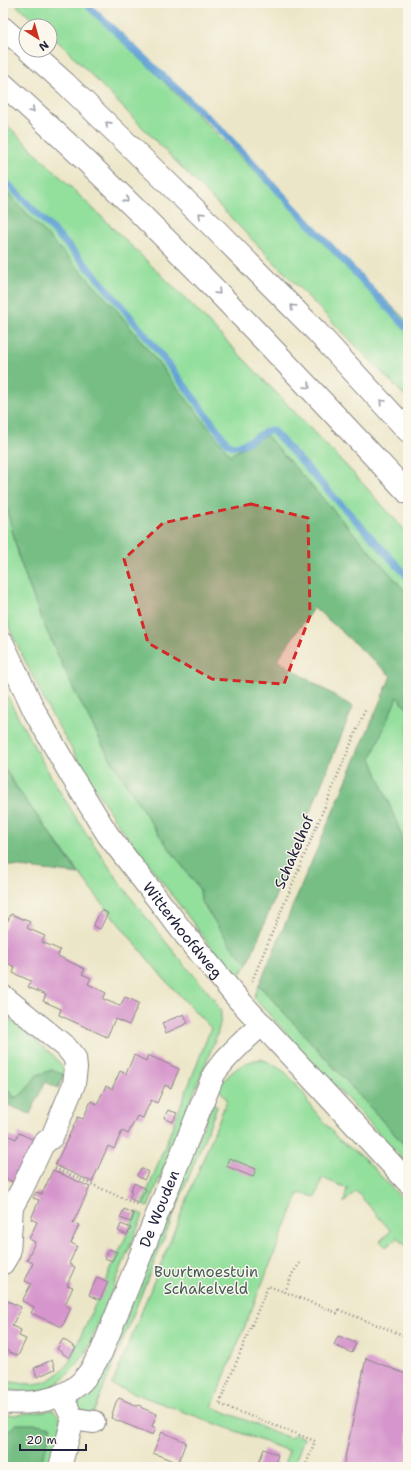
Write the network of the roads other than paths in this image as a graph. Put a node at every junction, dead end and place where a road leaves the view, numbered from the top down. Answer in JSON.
{"nodes":[{"id":1,"x":3,"y":28,"type":"edge"},
{"id":2,"x":18,"y":41,"type":"edge"},
{"id":3,"x":37,"y":58,"type":"edge"},
{"id":4,"x":3,"y":84,"type":"edge"},
{"id":5,"x":408,"y":431,"type":"edge"},
{"id":6,"x":408,"y":493,"type":"edge"},
{"id":7,"x":3,"y":644,"type":"edge"},
{"id":8,"x":3,"y":996,"type":"edge"},
{"id":9,"x":262,"y":1024,"type":"junction"},
{"id":10,"x":408,"y":1182,"type":"edge"},
{"id":11,"x":8,"y":1205,"type":"edge"},
{"id":12,"x":3,"y":1263,"type":"edge"},
{"id":13,"x":61,"y":1395,"type":"junction"},
{"id":14,"x":3,"y":1402,"type":"edge"},
{"id":15,"x":73,"y":1419,"type":"junction"},
{"id":16,"x":94,"y":1422,"type":"dead end"},
{"id":17,"x":60,"y":1467,"type":"edge"}],
"edges":[{"from":1,"to":2,"type":"main road"},
{"from":5,"to":3,"type":"main road","one_way":true},
{"from":4,"to":6,"type":"main road","one_way":true},
{"from":7,"to":9,"type":"main road","name":"Witterhoofdweg"},
{"from":8,"to":11,"type":"main road"},
{"from":9,"to":10,"type":"main road","name":"Witterhoofdweg"},
{"from":9,"to":13,"type":"main road","name":"De Wouden"},
{"from":11,"to":12,"type":"main road"},
{"from":13,"to":14,"type":"main road","name":"De Wouden"},
{"from":13,"to":15,"type":"main road"},
{"from":15,"to":16,"type":"main road"},
{"from":15,"to":17,"type":"main road"}]}
